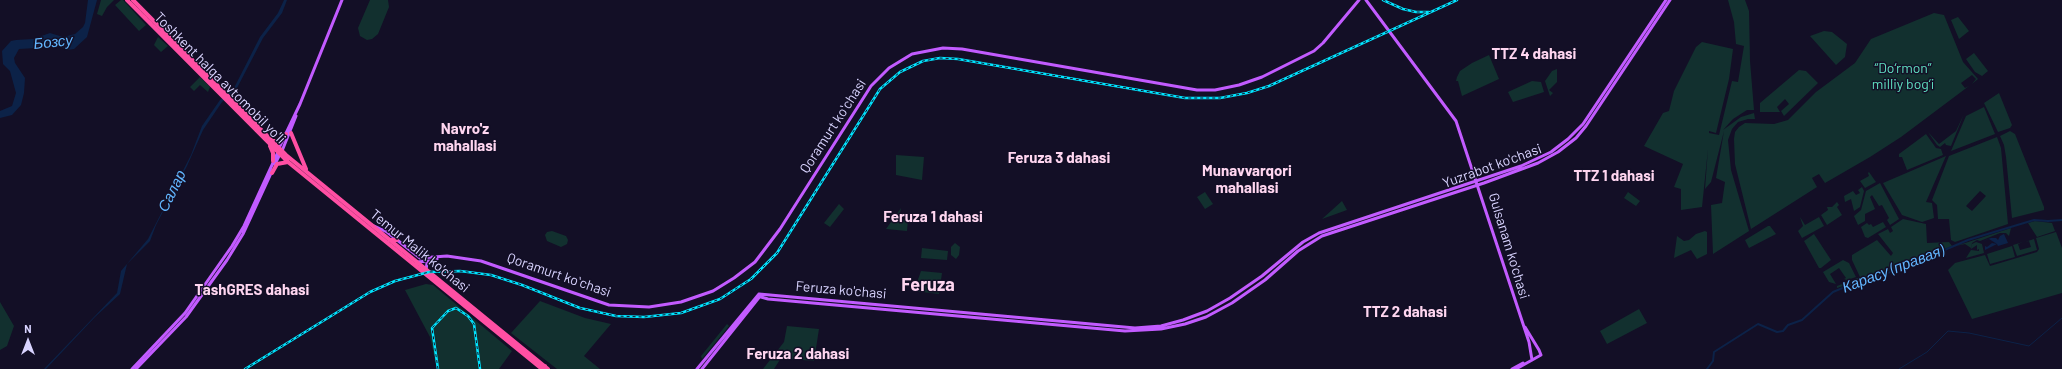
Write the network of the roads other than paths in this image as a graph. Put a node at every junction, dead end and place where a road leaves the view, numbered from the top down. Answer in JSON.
{"nodes":[{"id":1,"x":127,"y":0,"type":"edge"},
{"id":2,"x":133,"y":0,"type":"edge"},
{"id":3,"x":342,"y":0,"type":"edge"},
{"id":4,"x":1360,"y":0,"type":"edge"},
{"id":5,"x":1366,"y":0,"type":"edge"},
{"id":6,"x":1666,"y":0,"type":"edge"},
{"id":7,"x":1670,"y":0,"type":"edge"},
{"id":8,"x":223,"y":94,"type":"junction"},
{"id":9,"x":1578,"y":130,"type":"junction"},
{"id":10,"x":1581,"y":132,"type":"junction"},
{"id":11,"x":288,"y":134,"type":"junction"},
{"id":12,"x":269,"y":141,"type":"junction"},
{"id":13,"x":280,"y":151,"type":"junction"},
{"id":14,"x":273,"y":161,"type":"junction"},
{"id":15,"x":1537,"y":161,"type":"junction"},
{"id":16,"x":288,"y":162,"type":"junction"},
{"id":17,"x":272,"y":173,"type":"junction"},
{"id":18,"x":308,"y":173,"type":"junction"},
{"id":19,"x":1476,"y":181,"type":"junction"},
{"id":20,"x":1478,"y":186,"type":"junction"},
{"id":21,"x":1426,"y":197,"type":"junction"},
{"id":22,"x":1428,"y":202,"type":"junction"},
{"id":23,"x":1357,"y":219,"type":"junction"},
{"id":24,"x":1359,"y":223,"type":"junction"},
{"id":25,"x":371,"y":224,"type":"junction"},
{"id":26,"x":243,"y":232,"type":"junction"},
{"id":27,"x":397,"y":240,"type":"junction"},
{"id":28,"x":389,"y":242,"type":"junction"},
{"id":29,"x":429,"y":261,"type":"junction"},
{"id":30,"x":415,"y":263,"type":"junction"},
{"id":31,"x":426,"y":270,"type":"junction"},
{"id":32,"x":1262,"y":276,"type":"junction"},
{"id":33,"x":1265,"y":280,"type":"junction"},
{"id":34,"x":759,"y":297,"type":"junction"},
{"id":35,"x":818,"y":299,"type":"junction"},
{"id":36,"x":817,"y":303,"type":"junction"},
{"id":37,"x":958,"y":312,"type":"junction"},
{"id":38,"x":958,"y":316,"type":"junction"},
{"id":39,"x":1052,"y":322,"type":"junction"},
{"id":40,"x":1523,"y":324,"type":"junction"},
{"id":41,"x":1101,"y":327,"type":"junction"},
{"id":42,"x":529,"y":356,"type":"junction"},
{"id":43,"x":1532,"y":359,"type":"junction"},
{"id":44,"x":140,"y":362,"type":"junction"},
{"id":45,"x":545,"y":368,"type":"edge"},
{"id":46,"x":132,"y":369,"type":"edge"},
{"id":47,"x":136,"y":369,"type":"edge"},
{"id":48,"x":697,"y":369,"type":"edge"},
{"id":49,"x":702,"y":369,"type":"edge"},
{"id":50,"x":1512,"y":369,"type":"edge"},
{"id":51,"x":1516,"y":369,"type":"edge"}],
"edges":[{"from":1,"to":8,"type":"highway","name":"Toshkent halqa avtomobil yo'li"},
{"from":2,"to":8,"type":"highway","name":"Toshkent halqa avtomobil yo'li"},
{"from":3,"to":11,"type":"main road"},
{"from":4,"to":27,"type":"main road","name":"Qoramurt koʻchasi"},
{"from":4,"to":29,"type":"main road","name":"Qoramurt koʻchasi"},
{"from":5,"to":19,"type":"main road","name":"Gulsanam ko'chasi"},
{"from":6,"to":9,"type":"main road","name":"Yuzrabot ko'chasi"},
{"from":7,"to":10,"type":"main road","name":"Yuzrabot ko'chasi"},
{"from":8,"to":12,"type":"highway","name":"Toshkent halqa avtomobil yo'li"},
{"from":9,"to":10,"type":"main road"},
{"from":9,"to":15,"type":"main road","name":"Yuzrabot ko'chasi"},
{"from":10,"to":15,"type":"main road","name":"Yuzrabot ko'chasi"},
{"from":11,"to":12,"type":"highway"},
{"from":11,"to":13,"type":"main road"},
{"from":11,"to":18,"type":"highway"},
{"from":12,"to":13,"type":"highway","name":"Toshkent halqa avtomobil yo'li"},
{"from":12,"to":14,"type":"highway"},
{"from":13,"to":14,"type":"main road"},
{"from":13,"to":16,"type":"highway","name":"Temur Malik ko'chasi"},
{"from":13,"to":17,"type":"main road"},
{"from":13,"to":18,"type":"highway","name":"Temur Malik ko'chasi"},
{"from":14,"to":26,"type":"main road"},
{"from":15,"to":19,"type":"main road","name":"Yuzrabot ko'chasi"},
{"from":15,"to":20,"type":"main road","name":"Yuzrabot ko'chasi"},
{"from":16,"to":17,"type":"highway"},
{"from":16,"to":28,"type":"highway","name":"Temur Malik ko'chasi"},
{"from":17,"to":26,"type":"main road"},
{"from":18,"to":25,"type":"highway","name":"Temur Malik ko'chasi"},
{"from":19,"to":20,"type":"main road","name":"Gulsanam ko'chasi"},
{"from":19,"to":21,"type":"main road","name":"Yuzrabot ko'chasi"},
{"from":20,"to":22,"type":"main road","name":"Yuzrabot ko'chasi"},
{"from":20,"to":40,"type":"main road","name":"Gulsanam ko'chasi"},
{"from":21,"to":22,"type":"main road"},
{"from":21,"to":23,"type":"main road","name":"Yuzrabot ko'chasi"},
{"from":22,"to":24,"type":"main road","name":"Yuzrabot ko'chasi"},
{"from":23,"to":24,"type":"main road"},
{"from":23,"to":32,"type":"main road","name":"Yuzrabot ko'chasi"},
{"from":24,"to":33,"type":"main road","name":"Yuzrabot ko'chasi"},
{"from":25,"to":27,"type":"main road","name":"Qoramurt koʻchasi"},
{"from":25,"to":28,"type":"highway","name":"Temur Malik ko'chasi"},
{"from":26,"to":44,"type":"main road"},
{"from":27,"to":28,"type":"highway"},
{"from":28,"to":30,"type":"highway","name":"Temur Malik ko'chasi"},
{"from":29,"to":30,"type":"main road","name":"Qoramurt koʻchasi"},
{"from":29,"to":31,"type":"main road"},
{"from":30,"to":31,"type":"highway","name":"Temur Malik ko'chasi"},
{"from":30,"to":42,"type":"highway","name":"Temur Malik ko'chasi"},
{"from":31,"to":42,"type":"highway","name":"Temur Malik ko'chasi"},
{"from":32,"to":33,"type":"main road"},
{"from":32,"to":41,"type":"main road","name":"Feruza ko'chasi"},
{"from":33,"to":41,"type":"main road","name":"Feruza ko'chasi"},
{"from":34,"to":35,"type":"main road","name":"Feruza ko'chasi"},
{"from":34,"to":36,"type":"main road","name":"Feruza ko'chasi"},
{"from":34,"to":48,"type":"main road"},
{"from":34,"to":49,"type":"main road"},
{"from":35,"to":36,"type":"main road"},
{"from":35,"to":37,"type":"main road","name":"Feruza ko'chasi"},
{"from":36,"to":38,"type":"main road","name":"Feruza ko'chasi"},
{"from":37,"to":38,"type":"main road"},
{"from":37,"to":39,"type":"main road","name":"Feruza ko'chasi"},
{"from":38,"to":39,"type":"main road","name":"Feruza ko'chasi"},
{"from":39,"to":41,"type":"main road","name":"Feruza ko'chasi"},
{"from":40,"to":43,"type":"main road","name":"Gulsanam ko'chasi"},
{"from":40,"to":43,"type":"main road","name":"Gulsanam ko'chasi"},
{"from":42,"to":45,"type":"highway","name":"Temur Malik ko'chasi"},
{"from":43,"to":50,"type":"main road"},
{"from":43,"to":51,"type":"main road"},
{"from":44,"to":46,"type":"main road"},
{"from":44,"to":47,"type":"main road"}]}
